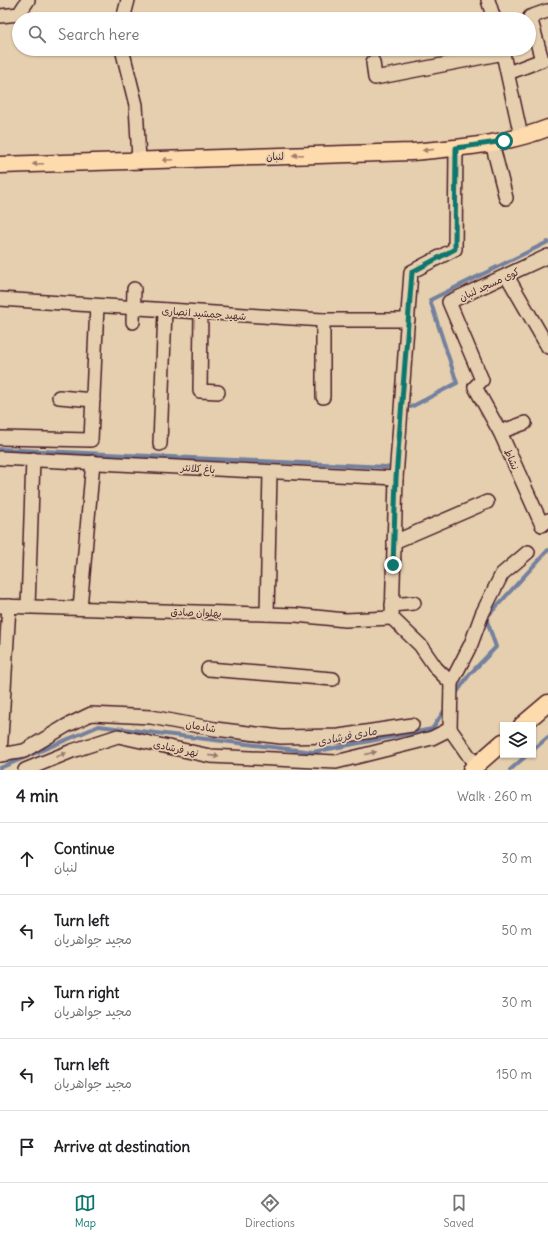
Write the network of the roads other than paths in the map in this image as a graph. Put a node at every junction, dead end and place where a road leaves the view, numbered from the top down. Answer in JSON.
{"nodes":[{"id":1,"x":28,"y":0,"type":"edge"},
{"id":2,"x":128,"y":0,"type":"edge"},
{"id":3,"x":488,"y":0,"type":"edge"},
{"id":4,"x":20,"y":12,"type":"edge"},
{"id":5,"x":125,"y":12,"type":"edge"},
{"id":6,"x":492,"y":12,"type":"edge"},
{"id":7,"x":547,"y":12,"type":"edge"},
{"id":8,"x":12,"y":15,"type":"edge"},
{"id":9,"x":536,"y":15,"type":"edge"},
{"id":10,"x":0,"y":16,"type":"edge"},
{"id":11,"x":536,"y":38,"type":"edge"},
{"id":12,"x":124,"y":56,"type":"edge"},
{"id":13,"x":479,"y":56,"type":"edge"},
{"id":14,"x":504,"y":56,"type":"edge"},
{"id":15,"x":373,"y":62,"type":"dead end"},
{"id":16,"x":508,"y":73,"type":"junction"},
{"id":17,"x":548,"y":128,"type":"edge"},
{"id":18,"x":521,"y":136,"type":"junction"},
{"id":19,"x":492,"y":143,"type":"junction"},
{"id":20,"x":456,"y":148,"type":"junction"},
{"id":21,"x":139,"y":160,"type":"junction"},
{"id":22,"x":0,"y":165,"type":"edge"},
{"id":23,"x":506,"y":198,"type":"dead end"},
{"id":24,"x":548,"y":256,"type":"edge"},
{"id":25,"x":507,"y":276,"type":"junction"},
{"id":26,"x":134,"y":289,"type":"dead end"},
{"id":27,"x":0,"y":299,"type":"edge"},
{"id":28,"x":97,"y":306,"type":"junction"},
{"id":29,"x":132,"y":308,"type":"junction"},
{"id":30,"x":165,"y":310,"type":"junction"},
{"id":31,"x":201,"y":313,"type":"junction"},
{"id":32,"x":323,"y":320,"type":"junction"},
{"id":33,"x":408,"y":320,"type":"junction"},
{"id":34,"x":133,"y":322,"type":"dead end"},
{"id":35,"x":548,"y":347,"type":"edge"},
{"id":36,"x":475,"y":387,"type":"joint"},
{"id":37,"x":218,"y":392,"type":"dead end"},
{"id":38,"x":60,"y":397,"type":"dead end"},
{"id":39,"x":323,"y":397,"type":"dead end"},
{"id":40,"x":93,"y":400,"type":"junction"},
{"id":41,"x":525,"y":423,"type":"dead end"},
{"id":42,"x":500,"y":432,"type":"junction"},
{"id":43,"x":0,"y":438,"type":"edge"},
{"id":44,"x":160,"y":444,"type":"dead end"},
{"id":45,"x":0,"y":458,"type":"edge"},
{"id":46,"x":33,"y":459,"type":"junction"},
{"id":47,"x":93,"y":462,"type":"junction"},
{"id":48,"x":270,"y":472,"type":"junction"},
{"id":49,"x":396,"y":478,"type":"junction"},
{"id":50,"x":487,"y":502,"type":"dead end"},
{"id":51,"x":548,"y":520,"type":"edge"},
{"id":52,"x":394,"y":542,"type":"junction"},
{"id":53,"x":528,"y":552,"type":"dead end"},
{"id":54,"x":414,"y":603,"type":"dead end"},
{"id":55,"x":392,"y":605,"type":"junction"},
{"id":56,"x":4,"y":606,"type":"edge"},
{"id":57,"x":28,"y":607,"type":"junction"},
{"id":58,"x":80,"y":608,"type":"junction"},
{"id":59,"x":267,"y":614,"type":"junction"},
{"id":60,"x":392,"y":618,"type":"junction"},
{"id":61,"x":208,"y":669,"type":"dead end"},
{"id":62,"x":333,"y":679,"type":"dead end"},
{"id":63,"x":451,"y":683,"type":"junction"},
{"id":64,"x":548,"y":703,"type":"edge"},
{"id":65,"x":526,"y":722,"type":"edge"},
{"id":66,"x":412,"y":725,"type":"dead end"},
{"id":67,"x":450,"y":730,"type":"junction"},
{"id":68,"x":500,"y":745,"type":"edge"},
{"id":69,"x":0,"y":755,"type":"edge"},
{"id":70,"x":474,"y":768,"type":"edge"},
{"id":71,"x":25,"y":770,"type":"edge"}],
"edges":[{"from":1,"to":4,"type":"street"},
{"from":2,"to":5,"type":"street"},
{"from":3,"to":6,"type":"street"},
{"from":7,"to":9,"type":"street"},
{"from":8,"to":10,"type":"street"},
{"from":11,"to":16,"type":"street"},
{"from":12,"to":21,"type":"street"},
{"from":13,"to":15,"type":"street"},
{"from":14,"to":16,"type":"street"},
{"from":16,"to":18,"type":"street"},
{"from":17,"to":18,"type":"main road","name":"لنبان"},
{"from":18,"to":19,"type":"main road","name":"لنبان"},
{"from":19,"to":20,"type":"main road","name":"لنبان"},
{"from":19,"to":23,"type":"street"},
{"from":20,"to":21,"type":"main road","name":"لنبان","one_way":true},
{"from":20,"to":33,"type":"street"},
{"from":21,"to":22,"type":"main road","name":"لنبان","one_way":true},
{"from":24,"to":25,"type":"street","name":"کوی مسجد لنبان"},
{"from":25,"to":35,"type":"street"},
{"from":25,"to":36,"type":"street","name":"کوی مسجد لنبان"},
{"from":26,"to":29,"type":"street"},
{"from":27,"to":28,"type":"street","name":"شهید جمشید انصاری"},
{"from":28,"to":29,"type":"street","name":"شهید جمشید انصاری"},
{"from":28,"to":40,"type":"street"},
{"from":29,"to":30,"type":"street","name":"شهید جمشید انصاری"},
{"from":29,"to":34,"type":"street"},
{"from":30,"to":31,"type":"street","name":"شهید جمشید انصاری"},
{"from":30,"to":44,"type":"street"},
{"from":31,"to":32,"type":"street","name":"شهید جمشید انصاری"},
{"from":31,"to":37,"type":"street"},
{"from":32,"to":33,"type":"street","name":"شهید جمشید انصاری"},
{"from":32,"to":39,"type":"street"},
{"from":33,"to":49,"type":"street"},
{"from":36,"to":42,"type":"street","name":"نشاط"},
{"from":38,"to":40,"type":"street"},
{"from":40,"to":43,"type":"street"},
{"from":41,"to":42,"type":"street"},
{"from":42,"to":51,"type":"street","name":"نشاط"},
{"from":45,"to":46,"type":"street","name":"باغ کلانتر"},
{"from":46,"to":47,"type":"street","name":"باغ کلانتر"},
{"from":46,"to":57,"type":"street"},
{"from":47,"to":48,"type":"street","name":"باغ کلانتر"},
{"from":47,"to":58,"type":"street"},
{"from":48,"to":49,"type":"street","name":"باغ کلانتر"},
{"from":48,"to":59,"type":"street"},
{"from":49,"to":52,"type":"street"},
{"from":50,"to":52,"type":"street"},
{"from":52,"to":55,"type":"street"},
{"from":53,"to":63,"type":"street"},
{"from":54,"to":55,"type":"street"},
{"from":55,"to":60,"type":"street"},
{"from":56,"to":57,"type":"street","name":"پهلوان صادق"},
{"from":56,"to":69,"type":"street"},
{"from":57,"to":58,"type":"street","name":"پهلوان صادق"},
{"from":58,"to":59,"type":"street","name":"پهلوان صادق"},
{"from":59,"to":60,"type":"street","name":"پهلوان صادق"},
{"from":60,"to":63,"type":"street"},
{"from":61,"to":62,"type":"street"},
{"from":63,"to":67,"type":"street"},
{"from":64,"to":65,"type":"main road"},
{"from":66,"to":69,"type":"street","name":"شادمان"},
{"from":67,"to":70,"type":"street"},
{"from":71,"to":67,"type":"street","name":"نهر فرشادی","one_way":true},
{"from":68,"to":70,"type":"main road"}]}
